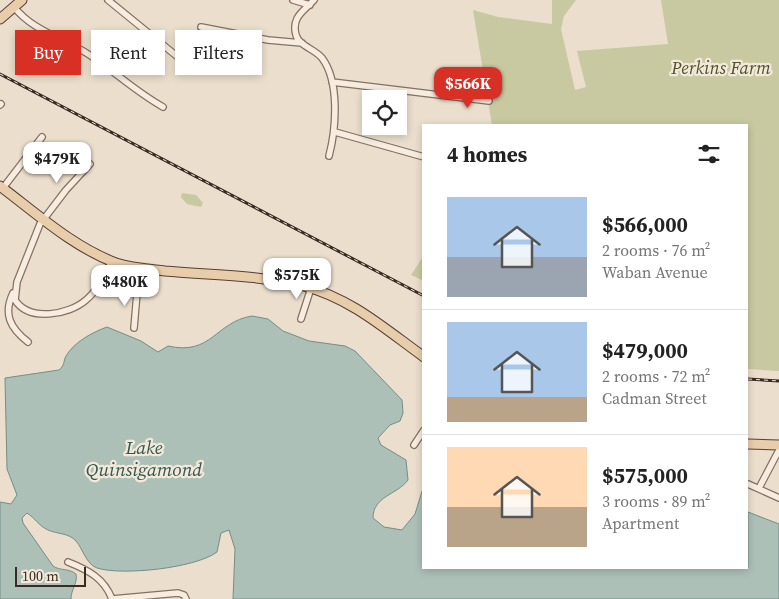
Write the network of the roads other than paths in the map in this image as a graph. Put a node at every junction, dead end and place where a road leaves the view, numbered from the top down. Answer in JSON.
{"nodes":[{"id":1,"x":22,"y":0,"type":"edge"},
{"id":2,"x":108,"y":0,"type":"edge"},
{"id":3,"x":293,"y":0,"type":"edge"},
{"id":4,"x":312,"y":2,"type":"edge"},
{"id":5,"x":14,"y":7,"type":"junction"},
{"id":6,"x":0,"y":19,"type":"edge"},
{"id":7,"x":201,"y":27,"type":"dead end"},
{"id":8,"x":302,"y":44,"type":"junction"},
{"id":9,"x":175,"y":55,"type":"edge"},
{"id":10,"x":332,"y":82,"type":"junction"},
{"id":11,"x":489,"y":101,"type":"dead end"},
{"id":12,"x":163,"y":107,"type":"dead end"},
{"id":13,"x":334,"y":132,"type":"junction"},
{"id":14,"x":42,"y":137,"type":"dead end"},
{"id":15,"x":329,"y":156,"type":"dead end"},
{"id":16,"x":422,"y":156,"type":"edge"},
{"id":17,"x":90,"y":164,"type":"dead end"},
{"id":18,"x":1,"y":187,"type":"edge"},
{"id":19,"x":45,"y":220,"type":"junction"},
{"id":20,"x":112,"y":261,"type":"junction"},
{"id":21,"x":142,"y":269,"type":"junction"},
{"id":22,"x":15,"y":288,"type":"junction"},
{"id":23,"x":311,"y":288,"type":"junction"},
{"id":24,"x":301,"y":319,"type":"dead end"},
{"id":25,"x":134,"y":328,"type":"dead end"},
{"id":26,"x":28,"y":342,"type":"dead end"},
{"id":27,"x":422,"y":356,"type":"edge"},
{"id":28,"x":422,"y":433,"type":"edge"},
{"id":29,"x":748,"y":444,"type":"edge"},
{"id":30,"x":414,"y":445,"type":"dead end"},
{"id":31,"x":779,"y":445,"type":"edge"},
{"id":32,"x":779,"y":450,"type":"edge"},
{"id":33,"x":748,"y":484,"type":"edge"},
{"id":34,"x":759,"y":488,"type":"junction"},
{"id":35,"x":779,"y":498,"type":"edge"},
{"id":36,"x":68,"y":562,"type":"dead end"},
{"id":37,"x":112,"y":599,"type":"edge"},
{"id":38,"x":186,"y":599,"type":"edge"}],
"edges":[{"from":1,"to":5,"type":"main road"},
{"from":2,"to":9,"type":"street"},
{"from":3,"to":4,"type":"street"},
{"from":4,"to":8,"type":"street"},
{"from":5,"to":6,"type":"main road"},
{"from":5,"to":12,"type":"street"},
{"from":7,"to":8,"type":"street"},
{"from":8,"to":10,"type":"street"},
{"from":10,"to":11,"type":"street"},
{"from":10,"to":13,"type":"street"},
{"from":13,"to":15,"type":"street"},
{"from":13,"to":16,"type":"street"},
{"from":14,"to":18,"type":"street"},
{"from":17,"to":19,"type":"street"},
{"from":18,"to":19,"type":"main road"},
{"from":19,"to":20,"type":"main road"},
{"from":19,"to":22,"type":"street"},
{"from":20,"to":21,"type":"main road"},
{"from":20,"to":22,"type":"street"},
{"from":21,"to":23,"type":"main road"},
{"from":21,"to":25,"type":"street"},
{"from":22,"to":26,"type":"street"},
{"from":23,"to":24,"type":"street"},
{"from":23,"to":27,"type":"main road"},
{"from":28,"to":30,"type":"street"},
{"from":29,"to":31,"type":"main road"},
{"from":32,"to":34,"type":"street"},
{"from":33,"to":34,"type":"street"},
{"from":34,"to":35,"type":"street"},
{"from":36,"to":37,"type":"street"},
{"from":37,"to":38,"type":"street"}]}
